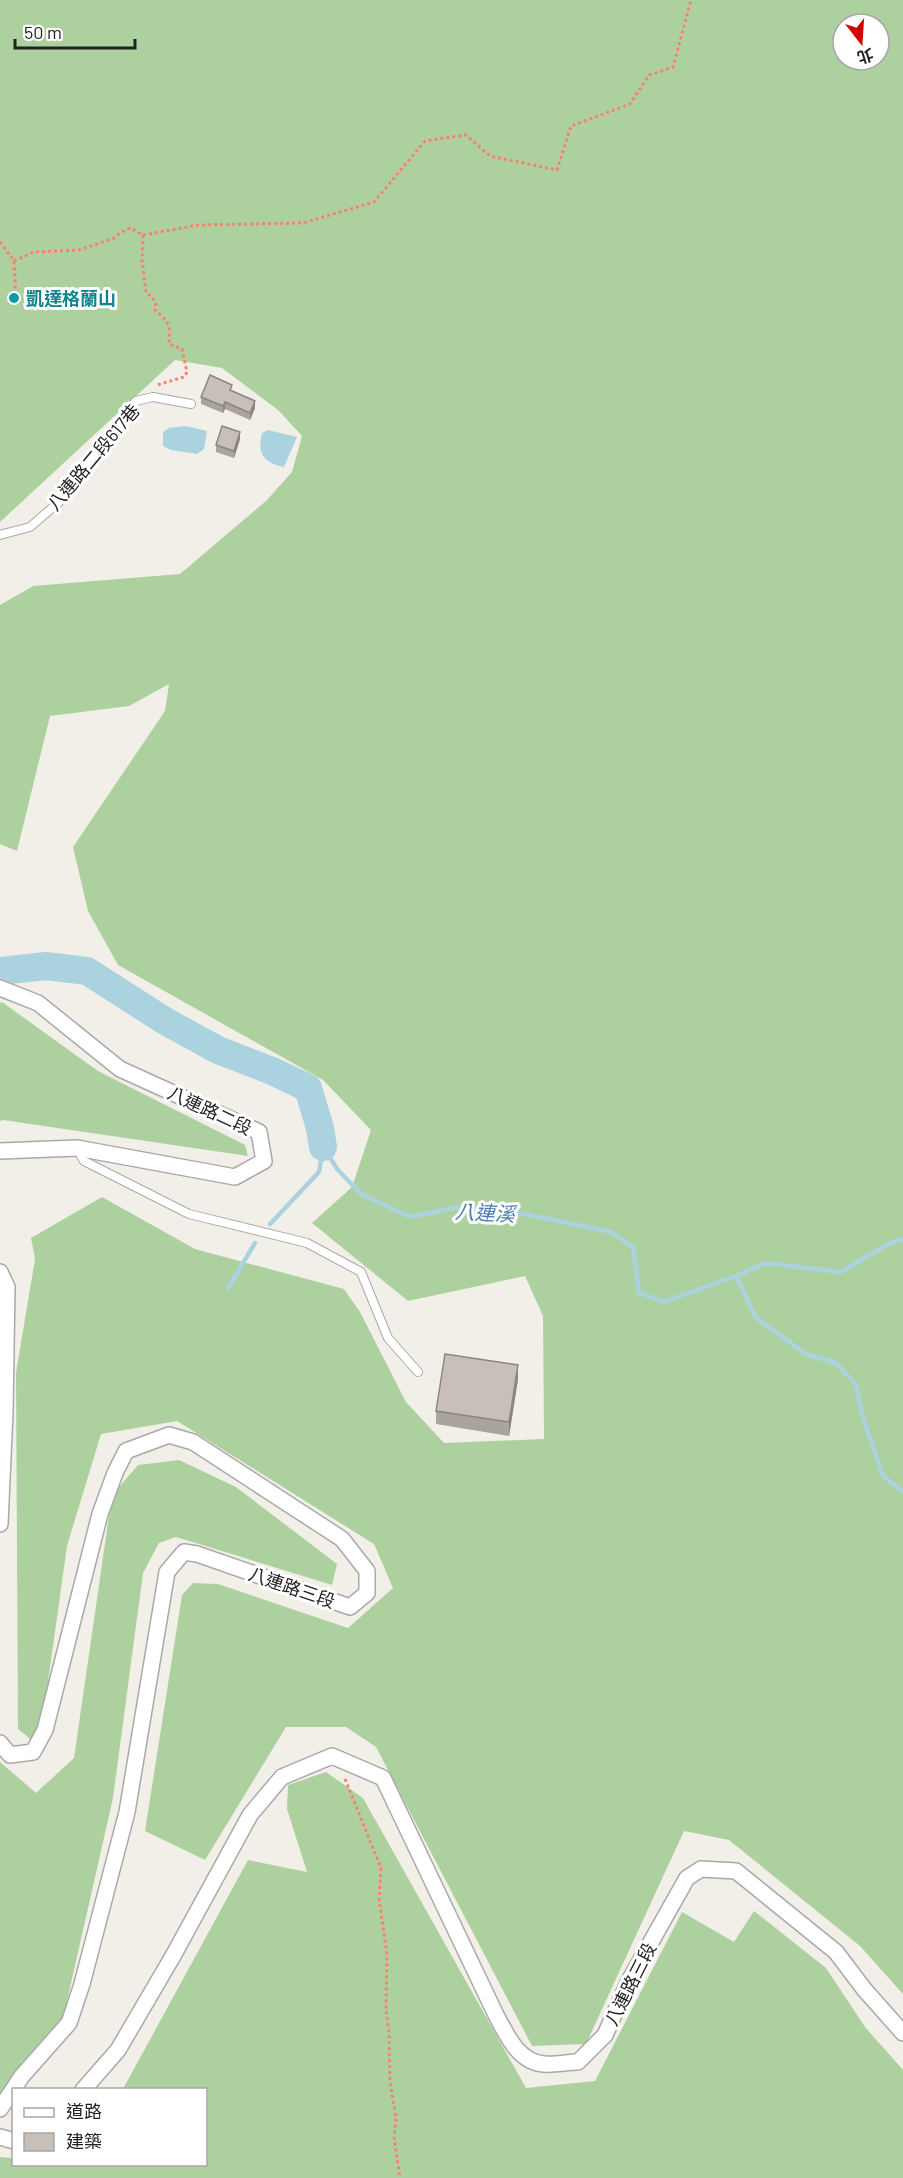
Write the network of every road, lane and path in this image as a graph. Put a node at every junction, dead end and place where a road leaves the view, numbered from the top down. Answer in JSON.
{"nodes":[{"id":1,"x":691,"y":0,"type":"edge"},
{"id":2,"x":143,"y":235,"type":"junction"},
{"id":3,"x":0,"y":242,"type":"edge"},
{"id":4,"x":14,"y":261,"type":"junction"},
{"id":5,"x":16,"y":303,"type":"dead end"},
{"id":6,"x":136,"y":401,"type":"junction"},
{"id":7,"x":191,"y":404,"type":"dead end"},
{"id":8,"x":0,"y":536,"type":"edge"},
{"id":9,"x":0,"y":988,"type":"edge"},
{"id":10,"x":77,"y":1148,"type":"junction"},
{"id":11,"x":0,"y":1151,"type":"edge"},
{"id":12,"x":0,"y":1272,"type":"edge"},
{"id":13,"x":418,"y":1372,"type":"dead end"},
{"id":14,"x":0,"y":1524,"type":"edge"},
{"id":15,"x":0,"y":1743,"type":"edge"},
{"id":16,"x":336,"y":1758,"type":"junction"},
{"id":17,"x":903,"y":2033,"type":"edge"},
{"id":18,"x":14,"y":2088,"type":"edge"},
{"id":19,"x":85,"y":2088,"type":"edge"},
{"id":20,"x":12,"y":2091,"type":"edge"},
{"id":21,"x":0,"y":2109,"type":"edge"},
{"id":22,"x":400,"y":2178,"type":"edge"}],
"edges":[{"from":1,"to":2,"type":"path"},
{"from":2,"to":4,"type":"path"},
{"from":2,"to":6,"type":"path"},
{"from":3,"to":4,"type":"path"},
{"from":4,"to":5,"type":"path"},
{"from":6,"to":7,"type":"lane","name":"八連路二段617巷"},
{"from":6,"to":8,"type":"lane","name":"八連路二段617巷"},
{"from":9,"to":10,"type":"street","name":"八連路二段"},
{"from":10,"to":11,"type":"street","name":"八連路二段"},
{"from":10,"to":13,"type":"lane"},
{"from":12,"to":14,"type":"street"},
{"from":15,"to":18,"type":"street","name":"八連路三段"},
{"from":16,"to":17,"type":"street","name":"八連路三段"},
{"from":16,"to":19,"type":"street"},
{"from":16,"to":22,"type":"path"},
{"from":20,"to":21,"type":"street","name":"八連路三段"}]}
